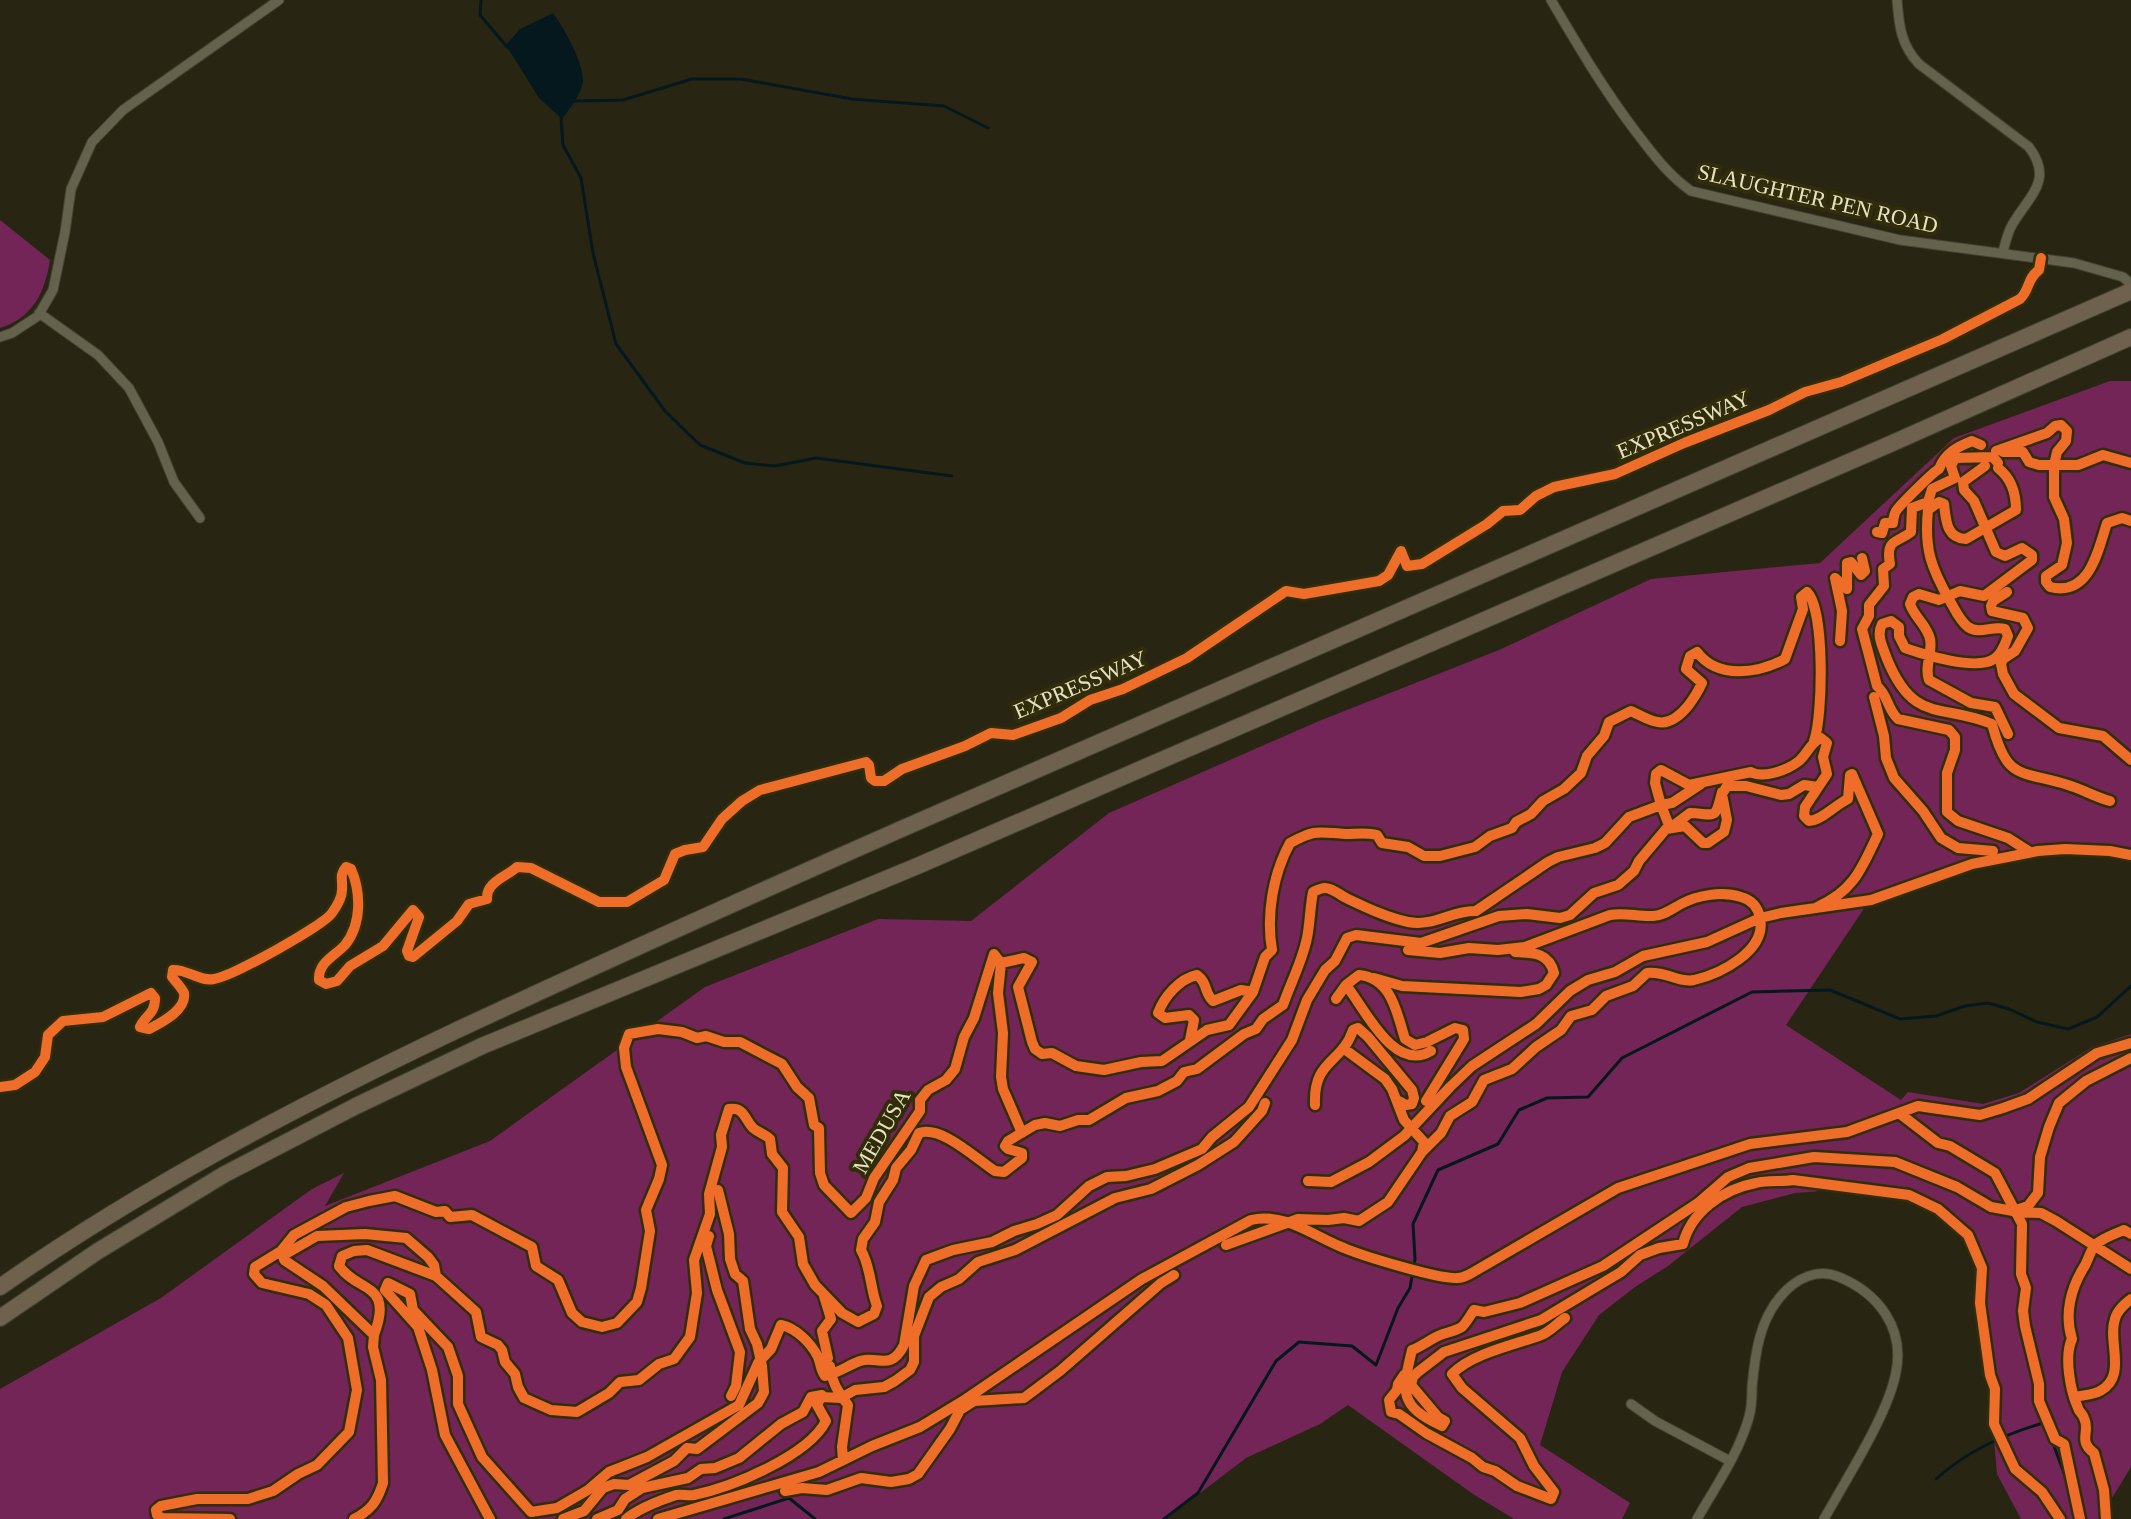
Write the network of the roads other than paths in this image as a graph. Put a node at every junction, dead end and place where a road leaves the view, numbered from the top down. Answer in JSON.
{"nodes":[{"id":1,"x":279,"y":0,"type":"edge"},
{"id":2,"x":1551,"y":0,"type":"edge"},
{"id":3,"x":1897,"y":0,"type":"edge"},
{"id":4,"x":2003,"y":252,"type":"junction"},
{"id":5,"x":2128,"y":284,"type":"edge"},
{"id":6,"x":39,"y":313,"type":"junction"},
{"id":7,"x":0,"y":337,"type":"edge"},
{"id":8,"x":2131,"y":337,"type":"edge"},
{"id":9,"x":200,"y":518,"type":"dead end"},
{"id":10,"x":0,"y":1287,"type":"edge"},
{"id":11,"x":0,"y":1318,"type":"edge"},
{"id":12,"x":1631,"y":1404,"type":"dead end"},
{"id":13,"x":1730,"y":1461,"type":"junction"},
{"id":14,"x":1697,"y":1519,"type":"edge"},
{"id":15,"x":1824,"y":1519,"type":"edge"}],
"edges":[{"from":1,"to":6,"type":"street"},
{"from":2,"to":4,"type":"street","name":"SLAUGHTER PEN ROAD"},
{"from":3,"to":4,"type":"street"},
{"from":4,"to":5,"type":"street","name":"SLAUGHTER PEN ROAD"},
{"from":5,"to":10,"type":"highway"},
{"from":6,"to":7,"type":"street"},
{"from":6,"to":9,"type":"street"},
{"from":8,"to":11,"type":"highway"},
{"from":12,"to":13,"type":"street"},
{"from":13,"to":14,"type":"street"},
{"from":13,"to":15,"type":"street"}]}
